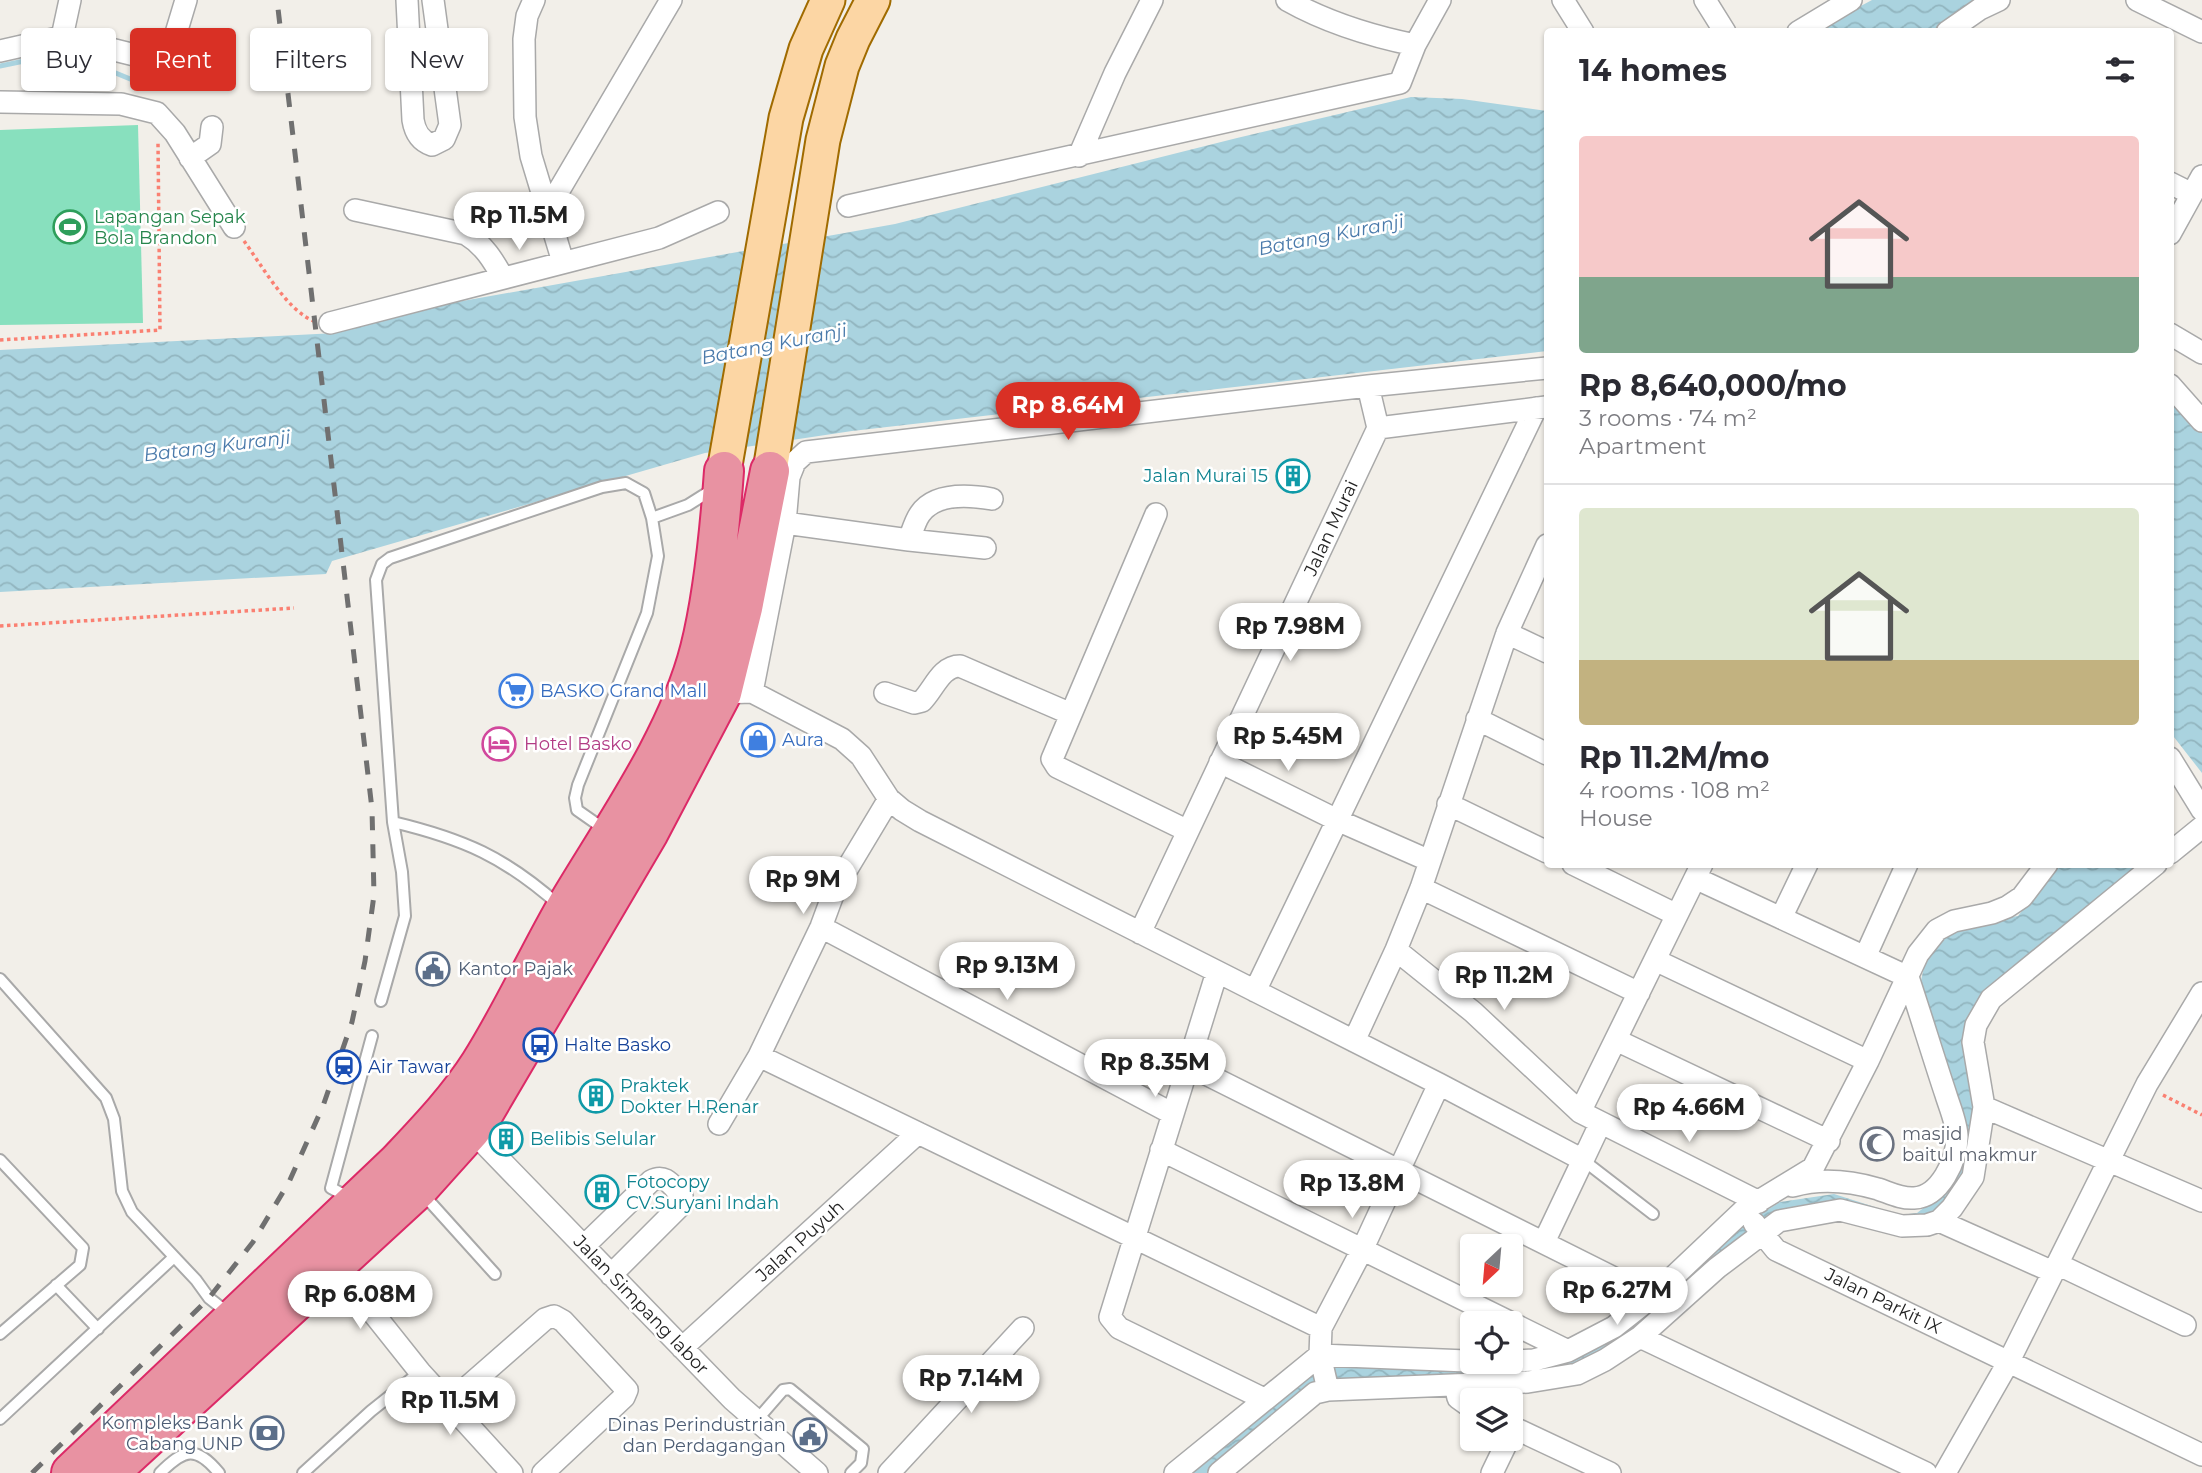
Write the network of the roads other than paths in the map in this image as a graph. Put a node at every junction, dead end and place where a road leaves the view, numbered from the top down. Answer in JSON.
{"nodes":[{"id":1,"x":70,"y":0,"type":"edge"},
{"id":2,"x":186,"y":0,"type":"edge"},
{"id":3,"x":407,"y":0,"type":"edge"},
{"id":4,"x":433,"y":0,"type":"edge"},
{"id":5,"x":534,"y":0,"type":"edge"},
{"id":6,"x":671,"y":0,"type":"edge"},
{"id":7,"x":828,"y":0,"type":"edge"},
{"id":8,"x":873,"y":0,"type":"edge"},
{"id":9,"x":1152,"y":0,"type":"edge"},
{"id":10,"x":1287,"y":0,"type":"edge"},
{"id":11,"x":1440,"y":0,"type":"edge"},
{"id":12,"x":1563,"y":0,"type":"edge"},
{"id":13,"x":1705,"y":0,"type":"edge"},
{"id":14,"x":1998,"y":0,"type":"edge"},
{"id":15,"x":2137,"y":0,"type":"edge"},
{"id":16,"x":1844,"y":2,"type":"edge"},
{"id":17,"x":64,"y":28,"type":"edge"},
{"id":18,"x":1580,"y":28,"type":"edge"},
{"id":19,"x":1722,"y":28,"type":"edge"},
{"id":20,"x":1804,"y":28,"type":"edge"},
{"id":21,"x":1953,"y":28,"type":"edge"},
{"id":22,"x":2202,"y":32,"type":"edge"},
{"id":23,"x":1415,"y":45,"type":"junction"},
{"id":24,"x":21,"y":46,"type":"edge"},
{"id":25,"x":116,"y":50,"type":"edge"},
{"id":26,"x":0,"y":51,"type":"edge"},
{"id":27,"x":0,"y":102,"type":"edge"},
{"id":28,"x":212,"y":127,"type":"dead end"},
{"id":29,"x":1079,"y":156,"type":"junction"},
{"id":30,"x":190,"y":158,"type":"junction"},
{"id":31,"x":2174,"y":186,"type":"edge"},
{"id":32,"x":2195,"y":200,"type":"edge"},
{"id":33,"x":848,"y":206,"type":"dead end"},
{"id":34,"x":548,"y":209,"type":"junction"},
{"id":35,"x":355,"y":210,"type":"dead end"},
{"id":36,"x":718,"y":212,"type":"dead end"},
{"id":37,"x":234,"y":227,"type":"road end"},
{"id":38,"x":2174,"y":229,"type":"edge"},
{"id":39,"x":563,"y":262,"type":"junction"},
{"id":40,"x":503,"y":278,"type":"junction"},
{"id":41,"x":330,"y":323,"type":"road end"},
{"id":42,"x":2174,"y":336,"type":"edge"},
{"id":43,"x":2202,"y":353,"type":"edge"},
{"id":44,"x":1544,"y":368,"type":"edge"},
{"id":45,"x":1368,"y":386,"type":"junction"},
{"id":46,"x":2174,"y":390,"type":"edge"},
{"id":47,"x":1542,"y":408,"type":"edge"},
{"id":48,"x":2202,"y":421,"type":"edge"},
{"id":49,"x":1378,"y":428,"type":"junction"},
{"id":50,"x":770,"y":471,"type":"joint"},
{"id":51,"x":724,"y":477,"type":"junction"},
{"id":52,"x":992,"y":499,"type":"dead end"},
{"id":53,"x":1156,"y":514,"type":"dead end"},
{"id":54,"x":652,"y":518,"type":"junction"},
{"id":55,"x":785,"y":523,"type":"junction"},
{"id":56,"x":909,"y":540,"type":"junction"},
{"id":57,"x":985,"y":548,"type":"dead end"},
{"id":58,"x":1544,"y":555,"type":"edge"},
{"id":59,"x":1507,"y":633,"type":"junction"},
{"id":60,"x":1544,"y":651,"type":"edge"},
{"id":61,"x":737,"y":693,"type":"junction"},
{"id":62,"x":885,"y":693,"type":"dead end"},
{"id":63,"x":1071,"y":713,"type":"junction"},
{"id":64,"x":1477,"y":719,"type":"junction"},
{"id":65,"x":1544,"y":752,"type":"edge"},
{"id":66,"x":1220,"y":762,"type":"junction"},
{"id":67,"x":2174,"y":764,"type":"edge"},
{"id":68,"x":889,"y":799,"type":"junction"},
{"id":69,"x":1448,"y":804,"type":"junction"},
{"id":70,"x":2202,"y":810,"type":"edge"},
{"id":71,"x":1338,"y":820,"type":"junction"},
{"id":72,"x":393,"y":822,"type":"junction"},
{"id":73,"x":2202,"y":827,"type":"edge"},
{"id":74,"x":1186,"y":830,"type":"junction"},
{"id":75,"x":610,"y":834,"type":"junction"},
{"id":76,"x":2174,"y":850,"type":"edge"},
{"id":77,"x":1544,"y":851,"type":"edge"},
{"id":78,"x":1430,"y":861,"type":"junction"},
{"id":79,"x":1581,"y":868,"type":"edge"},
{"id":80,"x":1805,"y":868,"type":"edge"},
{"id":81,"x":1905,"y":868,"type":"edge"},
{"id":82,"x":2044,"y":868,"type":"edge"},
{"id":83,"x":2151,"y":868,"type":"edge"},
{"id":84,"x":1698,"y":871,"type":"edge"},
{"id":85,"x":1421,"y":888,"type":"junction"},
{"id":86,"x":565,"y":910,"type":"junction"},
{"id":87,"x":1677,"y":915,"type":"junction"},
{"id":88,"x":1782,"y":918,"type":"junction"},
{"id":89,"x":821,"y":927,"type":"junction"},
{"id":90,"x":1140,"y":933,"type":"junction"},
{"id":91,"x":1396,"y":950,"type":"junction"},
{"id":92,"x":1865,"y":957,"type":"junction"},
{"id":93,"x":1655,"y":960,"type":"junction"},
{"id":94,"x":1217,"y":972,"type":"junction"},
{"id":95,"x":1908,"y":977,"type":"junction"},
{"id":96,"x":0,"y":979,"type":"edge"},
{"id":97,"x":1255,"y":991,"type":"junction"},
{"id":98,"x":1639,"y":993,"type":"junction"},
{"id":99,"x":2202,"y":993,"type":"edge"},
{"id":100,"x":381,"y":1001,"type":"dead end"},
{"id":101,"x":372,"y":1036,"type":"dead end"},
{"id":102,"x":1616,"y":1040,"type":"junction"},
{"id":103,"x":1354,"y":1041,"type":"junction"},
{"id":104,"x":759,"y":1056,"type":"junction"},
{"id":105,"x":1868,"y":1061,"type":"junction"},
{"id":106,"x":1188,"y":1065,"type":"junction"},
{"id":107,"x":1439,"y":1084,"type":"junction"},
{"id":108,"x":1984,"y":1107,"type":"junction"},
{"id":109,"x":1580,"y":1112,"type":"junction"},
{"id":110,"x":1172,"y":1114,"type":"junction"},
{"id":111,"x":719,"y":1124,"type":"dead end"},
{"id":112,"x":1601,"y":1124,"type":"junction"},
{"id":113,"x":471,"y":1130,"type":"junction"},
{"id":114,"x":918,"y":1133,"type":"junction"},
{"id":115,"x":1829,"y":1141,"type":"junction"},
{"id":116,"x":1161,"y":1150,"type":"junction"},
{"id":117,"x":0,"y":1160,"type":"edge"},
{"id":118,"x":1583,"y":1160,"type":"junction"},
{"id":119,"x":2109,"y":1160,"type":"junction"},
{"id":120,"x":1399,"y":1169,"type":"junction"},
{"id":121,"x":418,"y":1189,"type":"junction"},
{"id":122,"x":1780,"y":1190,"type":"junction"},
{"id":123,"x":356,"y":1201,"type":"junction"},
{"id":124,"x":2202,"y":1201,"type":"edge"},
{"id":125,"x":1653,"y":1214,"type":"dead end"},
{"id":126,"x":1754,"y":1218,"type":"junction"},
{"id":127,"x":1939,"y":1221,"type":"junction"},
{"id":128,"x":1133,"y":1237,"type":"junction"},
{"id":129,"x":1544,"y":1242,"type":"junction"},
{"id":130,"x":584,"y":1246,"type":"junction"},
{"id":131,"x":1363,"y":1248,"type":"junction"},
{"id":132,"x":174,"y":1257,"type":"junction"},
{"id":133,"x":334,"y":1264,"type":"junction"},
{"id":134,"x":2055,"y":1268,"type":"junction"},
{"id":135,"x":495,"y":1274,"type":"dead end"},
{"id":136,"x":611,"y":1275,"type":"junction"},
{"id":137,"x":56,"y":1285,"type":"junction"},
{"id":138,"x":1652,"y":1297,"type":"junction"},
{"id":139,"x":233,"y":1317,"type":"junction"},
{"id":140,"x":2185,"y":1325,"type":"dead end"},
{"id":141,"x":1023,"y":1328,"type":"dead end"},
{"id":142,"x":1321,"y":1328,"type":"junction"},
{"id":143,"x":98,"y":1329,"type":"junction"},
{"id":144,"x":0,"y":1334,"type":"edge"},
{"id":145,"x":1640,"y":1337,"type":"junction"},
{"id":146,"x":682,"y":1348,"type":"junction"},
{"id":147,"x":1568,"y":1351,"type":"junction"},
{"id":148,"x":1321,"y":1360,"type":"junction"},
{"id":149,"x":2008,"y":1361,"type":"junction"},
{"id":150,"x":420,"y":1372,"type":"junction"},
{"id":151,"x":1455,"y":1385,"type":"junction"},
{"id":152,"x":1328,"y":1388,"type":"junction"},
{"id":153,"x":1264,"y":1399,"type":"junction"},
{"id":154,"x":1460,"y":1399,"type":"edge"},
{"id":155,"x":448,"y":1404,"type":"junction"},
{"id":156,"x":0,"y":1419,"type":"edge"},
{"id":157,"x":756,"y":1422,"type":"junction"},
{"id":158,"x":1523,"y":1437,"type":"edge"},
{"id":159,"x":1502,"y":1451,"type":"edge"},
{"id":160,"x":2202,"y":1455,"type":"edge"},
{"id":161,"x":1225,"y":1468,"type":"edge"},
{"id":162,"x":84,"y":1472,"type":"edge"},
{"id":163,"x":160,"y":1473,"type":"edge"},
{"id":164,"x":219,"y":1473,"type":"edge"},
{"id":165,"x":303,"y":1473,"type":"edge"},
{"id":166,"x":512,"y":1473,"type":"edge"},
{"id":167,"x":543,"y":1473,"type":"edge"},
{"id":168,"x":817,"y":1473,"type":"edge"},
{"id":169,"x":851,"y":1473,"type":"edge"},
{"id":170,"x":889,"y":1473,"type":"edge"},
{"id":171,"x":1175,"y":1473,"type":"edge"},
{"id":172,"x":1249,"y":1473,"type":"edge"},
{"id":173,"x":1492,"y":1473,"type":"edge"},
{"id":174,"x":1610,"y":1473,"type":"edge"},
{"id":175,"x":1926,"y":1473,"type":"edge"},
{"id":176,"x":1945,"y":1473,"type":"edge"}],
"edges":[{"from":1,"to":17,"type":"street"},
{"from":2,"to":25,"type":"street"},
{"from":3,"to":4,"type":"street"},
{"from":5,"to":34,"type":"street"},
{"from":6,"to":34,"type":"street"},
{"from":7,"to":51,"type":"main road"},
{"from":8,"to":50,"type":"main road"},
{"from":9,"to":29,"type":"street"},
{"from":10,"to":23,"type":"street"},
{"from":11,"to":23,"type":"street"},
{"from":12,"to":18,"type":"street"},
{"from":13,"to":19,"type":"street"},
{"from":14,"to":21,"type":"street"},
{"from":15,"to":22,"type":"street"},
{"from":16,"to":20,"type":"street"},
{"from":23,"to":29,"type":"street"},
{"from":24,"to":26,"type":"street"},
{"from":27,"to":30,"type":"street"},
{"from":28,"to":30,"type":"street"},
{"from":29,"to":33,"type":"street"},
{"from":30,"to":37,"type":"street"},
{"from":31,"to":32,"type":"street"},
{"from":32,"to":38,"type":"street"},
{"from":34,"to":39,"type":"street"},
{"from":35,"to":40,"type":"street"},
{"from":36,"to":39,"type":"street"},
{"from":39,"to":40,"type":"street"},
{"from":40,"to":41,"type":"street"},
{"from":42,"to":43,"type":"street"},
{"from":44,"to":45,"type":"street"},
{"from":45,"to":49,"type":"street"},
{"from":45,"to":55,"type":"street"},
{"from":46,"to":48,"type":"street"},
{"from":47,"to":49,"type":"street"},
{"from":47,"to":71,"type":"street"},
{"from":49,"to":66,"type":"street","name":"Jalan Murai"},
{"from":50,"to":61,"type":"highway"},
{"from":51,"to":54,"type":"lane"},
{"from":51,"to":75,"type":"highway"},
{"from":52,"to":56,"type":"street"},
{"from":53,"to":63,"type":"street"},
{"from":54,"to":72,"type":"lane"},
{"from":54,"to":75,"type":"lane"},
{"from":55,"to":56,"type":"street"},
{"from":55,"to":61,"type":"street"},
{"from":56,"to":57,"type":"street"},
{"from":58,"to":59,"type":"street"},
{"from":59,"to":60,"type":"street"},
{"from":59,"to":64,"type":"street"},
{"from":61,"to":68,"type":"street"},
{"from":61,"to":113,"type":"highway"},
{"from":62,"to":63,"type":"street"},
{"from":63,"to":74,"type":"street"},
{"from":64,"to":65,"type":"street"},
{"from":64,"to":69,"type":"street"},
{"from":66,"to":71,"type":"street"},
{"from":66,"to":74,"type":"street","name":"Jalan Murai"},
{"from":67,"to":70,"type":"street"},
{"from":68,"to":89,"type":"street"},
{"from":68,"to":90,"type":"street"},
{"from":69,"to":77,"type":"street"},
{"from":69,"to":78,"type":"street"},
{"from":71,"to":78,"type":"street"},
{"from":71,"to":97,"type":"street"},
{"from":72,"to":86,"type":"lane"},
{"from":72,"to":100,"type":"lane"},
{"from":73,"to":76,"type":"street"},
{"from":74,"to":90,"type":"street","name":"Jalan Murai"},
{"from":75,"to":86,"type":"highway"},
{"from":78,"to":85,"type":"street"},
{"from":79,"to":87,"type":"street"},
{"from":80,"to":88,"type":"street"},
{"from":81,"to":92,"type":"street"},
{"from":82,"to":95,"type":"street"},
{"from":83,"to":108,"type":"street"},
{"from":84,"to":87,"type":"street"},
{"from":84,"to":88,"type":"street"},
{"from":85,"to":91,"type":"street"},
{"from":85,"to":98,"type":"street"},
{"from":86,"to":123,"type":"highway"},
{"from":87,"to":93,"type":"street"},
{"from":88,"to":92,"type":"street"},
{"from":89,"to":104,"type":"street"},
{"from":89,"to":110,"type":"street"},
{"from":90,"to":94,"type":"street"},
{"from":91,"to":103,"type":"street"},
{"from":91,"to":109,"type":"street","name":"Jalan Parkit IX"},
{"from":92,"to":95,"type":"street"},
{"from":93,"to":98,"type":"street"},
{"from":93,"to":105,"type":"street"},
{"from":94,"to":97,"type":"street"},
{"from":94,"to":106,"type":"street"},
{"from":95,"to":105,"type":"street"},
{"from":95,"to":122,"type":"street"},
{"from":96,"to":132,"type":"lane"},
{"from":97,"to":103,"type":"street"},
{"from":98,"to":102,"type":"street"},
{"from":99,"to":119,"type":"street"},
{"from":101,"to":123,"type":"lane"},
{"from":102,"to":109,"type":"street"},
{"from":102,"to":115,"type":"street"},
{"from":103,"to":107,"type":"street"},
{"from":104,"to":111,"type":"street"},
{"from":104,"to":114,"type":"street"},
{"from":105,"to":115,"type":"street"},
{"from":106,"to":110,"type":"street"},
{"from":106,"to":120,"type":"street"},
{"from":107,"to":118,"type":"street"},
{"from":107,"to":120,"type":"street"},
{"from":108,"to":119,"type":"street"},
{"from":108,"to":127,"type":"street"},
{"from":109,"to":112,"type":"street","name":"Jalan Parkit IX"},
{"from":110,"to":116,"type":"street"},
{"from":112,"to":118,"type":"street"},
{"from":112,"to":126,"type":"street","name":"Jalan Parkit IX"},
{"from":113,"to":121,"type":"highway"},
{"from":113,"to":130,"type":"street","name":"Jalan Simpang labor"},
{"from":114,"to":128,"type":"street"},
{"from":114,"to":146,"type":"street","name":"Jalan Puyuh"},
{"from":115,"to":122,"type":"street"},
{"from":116,"to":128,"type":"street"},
{"from":116,"to":131,"type":"street"},
{"from":117,"to":137,"type":"lane"},
{"from":118,"to":125,"type":"lane"},
{"from":118,"to":129,"type":"street"},
{"from":119,"to":124,"type":"street"},
{"from":119,"to":134,"type":"street"},
{"from":120,"to":129,"type":"street"},
{"from":120,"to":131,"type":"street"},
{"from":121,"to":133,"type":"highway"},
{"from":121,"to":135,"type":"lane"},
{"from":122,"to":126,"type":"street"},
{"from":123,"to":139,"type":"highway"},
{"from":126,"to":127,"type":"street"},
{"from":126,"to":138,"type":"street"},
{"from":126,"to":145,"type":"street"},
{"from":126,"to":149,"type":"street","name":"Jalan Parkit IX"},
{"from":127,"to":134,"type":"street"},
{"from":128,"to":142,"type":"street"},
{"from":128,"to":153,"type":"street"},
{"from":129,"to":138,"type":"street"},
{"from":130,"to":136,"type":"street","name":"Jalan Simpang labor"},
{"from":130,"to":136,"type":"street"},
{"from":131,"to":142,"type":"street"},
{"from":131,"to":147,"type":"street"},
{"from":132,"to":139,"type":"lane"},
{"from":132,"to":143,"type":"lane"},
{"from":133,"to":150,"type":"street"},
{"from":133,"to":162,"type":"highway"},
{"from":134,"to":140,"type":"street"},
{"from":134,"to":149,"type":"street"},
{"from":136,"to":146,"type":"street","name":"Jalan Simpang labor"},
{"from":137,"to":143,"type":"lane"},
{"from":137,"to":144,"type":"lane"},
{"from":138,"to":147,"type":"street"},
{"from":139,"to":162,"type":"highway"},
{"from":141,"to":170,"type":"street"},
{"from":142,"to":148,"type":"street"},
{"from":143,"to":156,"type":"lane"},
{"from":145,"to":151,"type":"street"},
{"from":145,"to":175,"type":"street"},
{"from":146,"to":157,"type":"street","name":"Jalan Simpang labor"},
{"from":147,"to":148,"type":"street"},
{"from":148,"to":152,"type":"street"},
{"from":148,"to":153,"type":"street"},
{"from":149,"to":160,"type":"street","name":"Jalan Parkit IX"},
{"from":149,"to":176,"type":"street"},
{"from":150,"to":155,"type":"street"},
{"from":150,"to":165,"type":"lane"},
{"from":151,"to":152,"type":"street"},
{"from":151,"to":154,"type":"street"},
{"from":152,"to":161,"type":"street"},
{"from":153,"to":171,"type":"street"},
{"from":155,"to":166,"type":"street"},
{"from":155,"to":167,"type":"street"},
{"from":157,"to":168,"type":"street","name":"Jalan Simpang labor"},
{"from":157,"to":169,"type":"lane"},
{"from":158,"to":174,"type":"street"},
{"from":159,"to":173,"type":"street"},
{"from":161,"to":172,"type":"street"},
{"from":163,"to":164,"type":"lane"}]}
